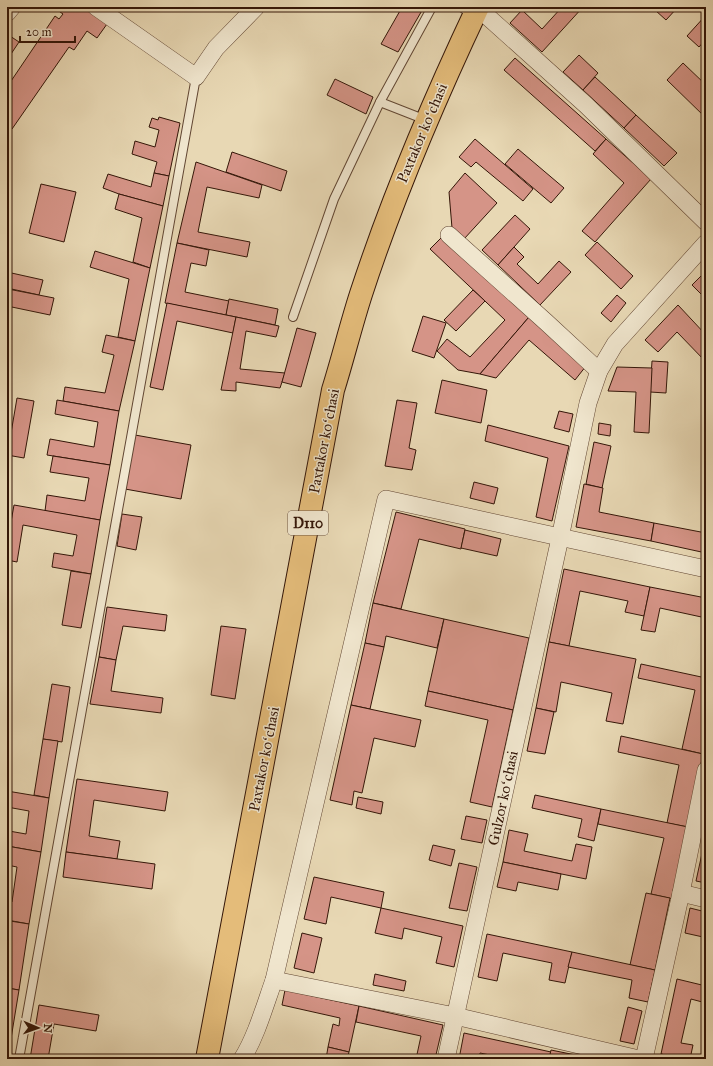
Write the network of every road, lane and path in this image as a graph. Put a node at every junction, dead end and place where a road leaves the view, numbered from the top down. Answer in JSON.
{"nodes":[{"id":1,"x":12,"y":7,"type":"edge"},
{"id":2,"x":96,"y":7,"type":"edge"},
{"id":3,"x":256,"y":7,"type":"edge"},
{"id":4,"x":432,"y":7,"type":"edge"},
{"id":5,"x":473,"y":9,"type":"edge"},
{"id":6,"x":7,"y":13,"type":"edge"},
{"id":7,"x":196,"y":77,"type":"junction"},
{"id":8,"x":380,"y":102,"type":"junction"},
{"id":9,"x":426,"y":121,"type":"junction"},
{"id":10,"x":706,"y":222,"type":"edge"},
{"id":11,"x":449,"y":235,"type":"dead end"},
{"id":12,"x":706,"y":243,"type":"edge"},
{"id":13,"x":293,"y":317,"type":"dead end"},
{"id":14,"x":598,"y":371,"type":"junction"},
{"id":15,"x":560,"y":538,"type":"junction"},
{"id":16,"x":706,"y":569,"type":"edge"},
{"id":17,"x":706,"y":770,"type":"edge"},
{"id":18,"x":681,"y":893,"type":"junction"},
{"id":19,"x":706,"y":899,"type":"edge"},
{"id":20,"x":274,"y":980,"type":"junction"},
{"id":21,"x":455,"y":1016,"type":"junction"},
{"id":22,"x":19,"y":1059,"type":"edge"},
{"id":23,"x":208,"y":1059,"type":"edge"},
{"id":24,"x":242,"y":1059,"type":"edge"},
{"id":25,"x":446,"y":1059,"type":"edge"},
{"id":26,"x":639,"y":1059,"type":"edge"},
{"id":27,"x":644,"y":1059,"type":"edge"}],
"edges":[{"from":1,"to":6,"type":"street"},
{"from":2,"to":7,"type":"street"},
{"from":3,"to":7,"type":"street"},
{"from":4,"to":8,"type":"lane"},
{"from":5,"to":9,"type":"main road","name":"Paxtakor koʻchasi","number":"D110"},
{"from":5,"to":10,"type":"street"},
{"from":7,"to":22,"type":"lane"},
{"from":8,"to":9,"type":"lane"},
{"from":8,"to":13,"type":"lane"},
{"from":9,"to":23,"type":"main road","name":"Paxtakor koʻchasi","number":"D110"},
{"from":11,"to":14,"type":"street"},
{"from":12,"to":14,"type":"street","name":"Gulzor koʻchasi"},
{"from":14,"to":15,"type":"street","name":"Gulzor koʻchasi"},
{"from":15,"to":16,"type":"street"},
{"from":15,"to":20,"type":"street"},
{"from":15,"to":21,"type":"street","name":"Gulzor koʻchasi"},
{"from":17,"to":18,"type":"street"},
{"from":18,"to":19,"type":"street"},
{"from":18,"to":27,"type":"street"},
{"from":20,"to":21,"type":"street"},
{"from":20,"to":24,"type":"street"},
{"from":21,"to":25,"type":"street","name":"Gulzor koʻchasi"},
{"from":21,"to":26,"type":"street"}]}
